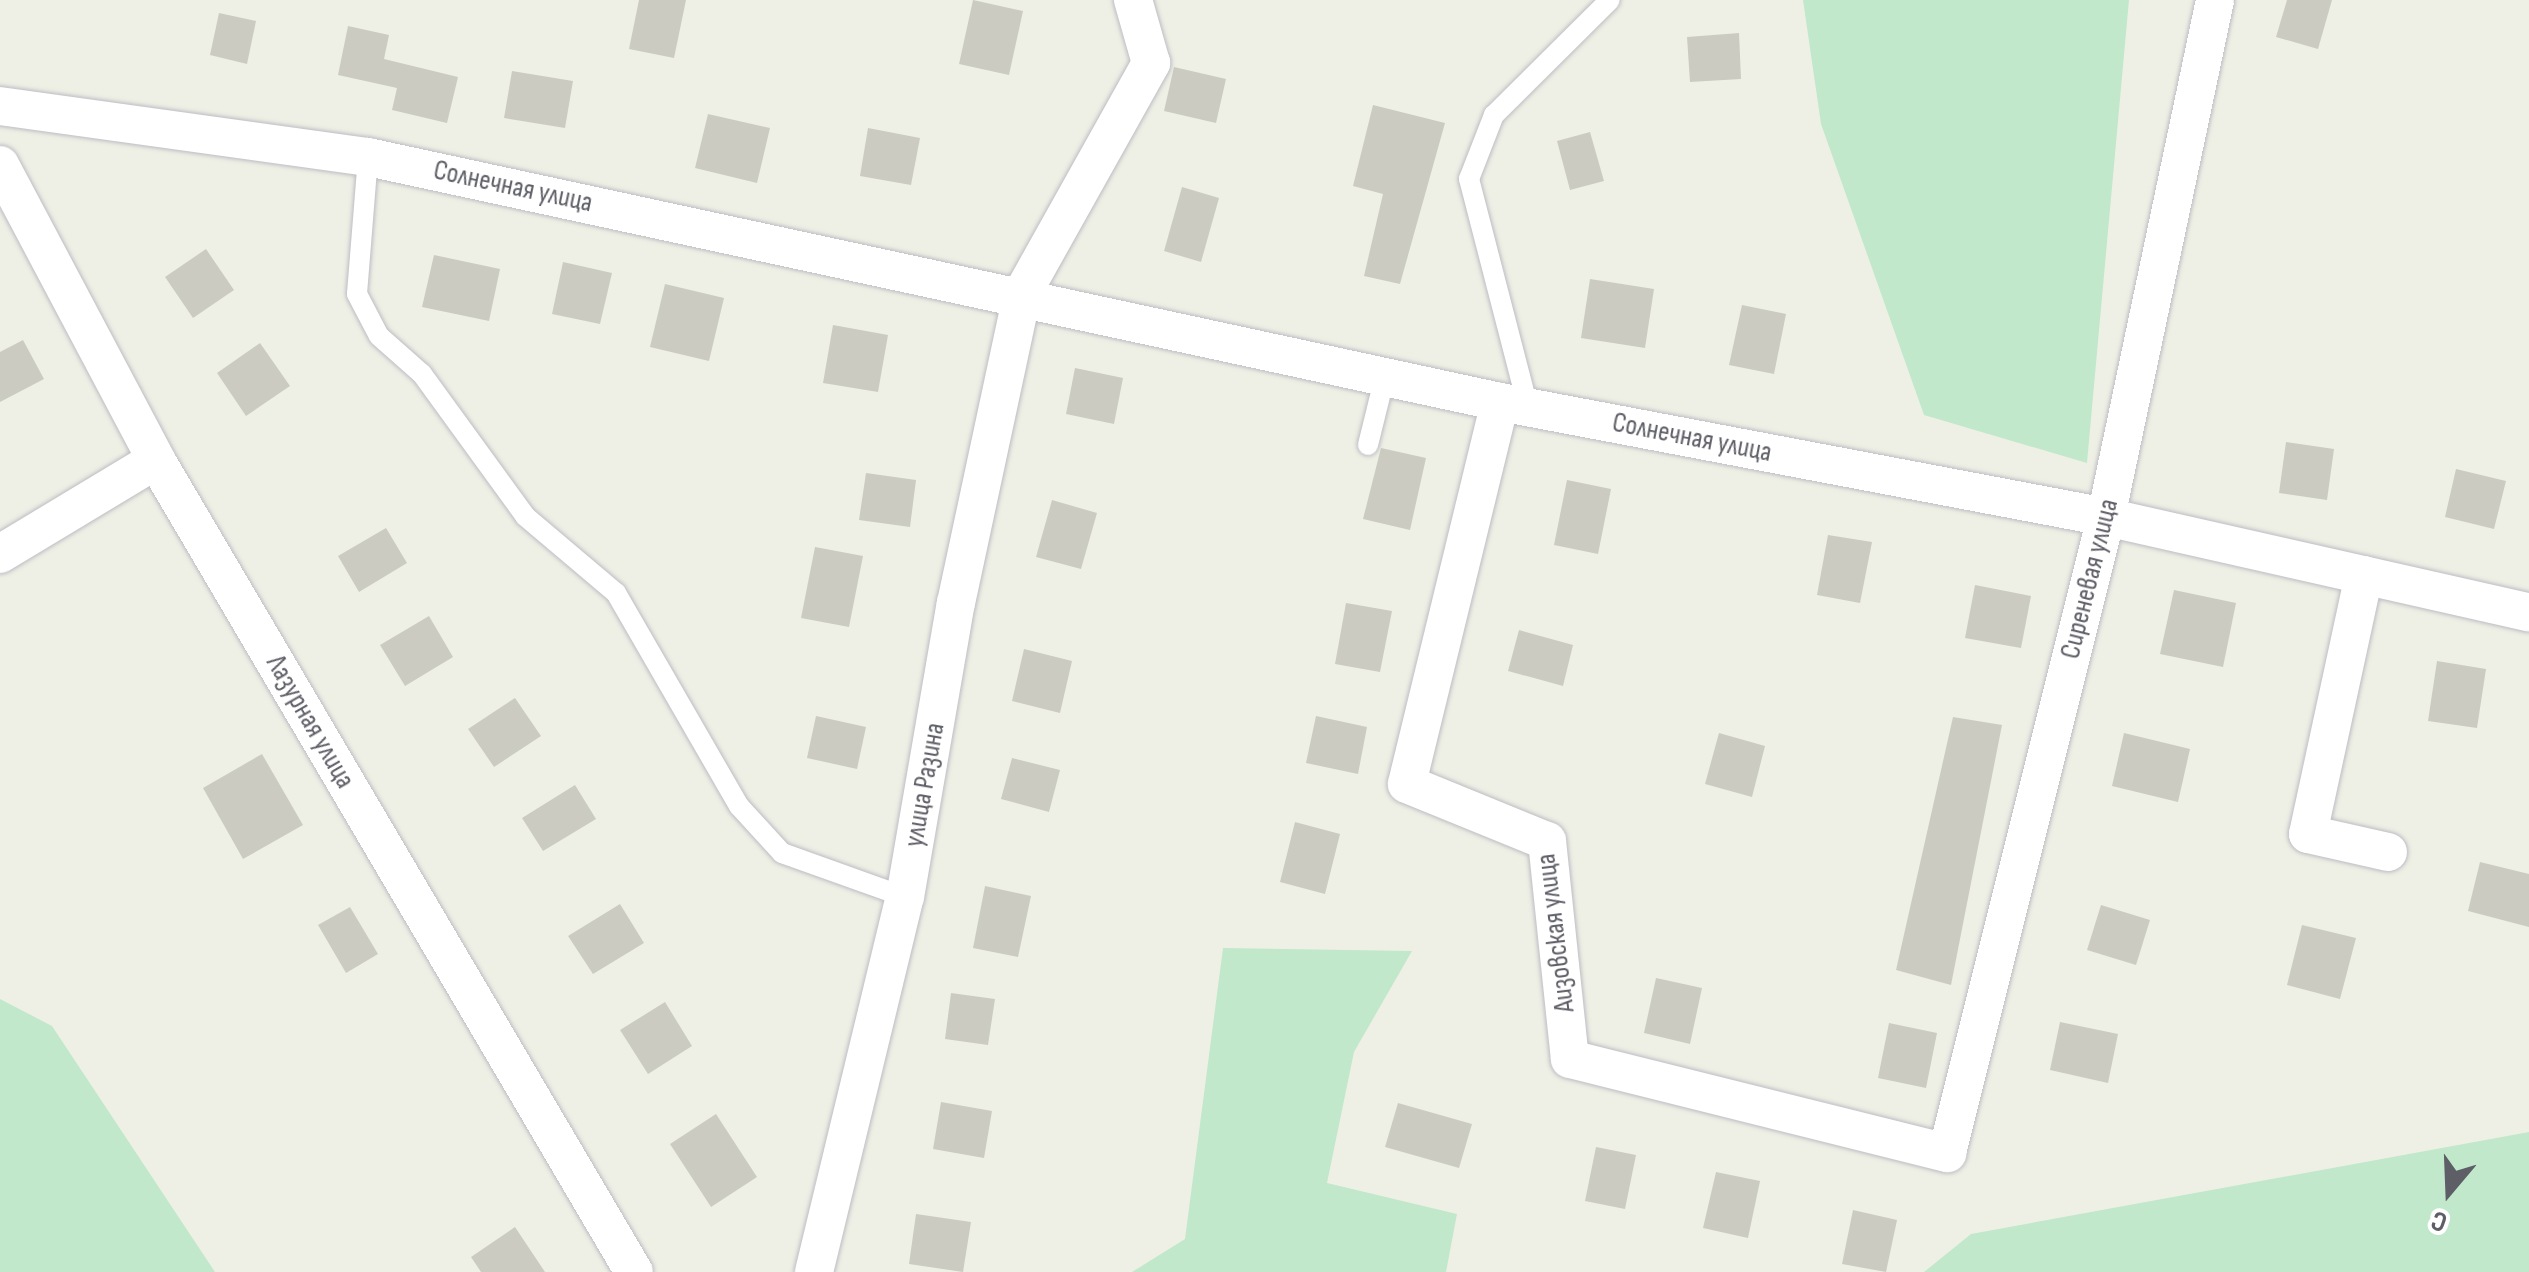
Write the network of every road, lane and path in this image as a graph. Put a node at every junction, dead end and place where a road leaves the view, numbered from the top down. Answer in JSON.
{"nodes":[{"id":1,"x":1134,"y":0,"type":"edge"},
{"id":2,"x":1610,"y":0,"type":"edge"},
{"id":3,"x":2214,"y":0,"type":"edge"},
{"id":4,"x":0,"y":106,"type":"edge"},
{"id":5,"x":368,"y":157,"type":"junction"},
{"id":6,"x":0,"y":165,"type":"edge"},
{"id":7,"x":1022,"y":294,"type":"junction"},
{"id":8,"x":1384,"y":376,"type":"junction"},
{"id":9,"x":1514,"y":404,"type":"junction"},
{"id":10,"x":1368,"y":445,"type":"dead end"},
{"id":11,"x":156,"y":460,"type":"junction"},
{"id":12,"x":2106,"y":517,"type":"junction"},
{"id":13,"x":0,"y":554,"type":"edge"},
{"id":14,"x":2364,"y":575,"type":"junction"},
{"id":15,"x":2529,"y":612,"type":"edge"},
{"id":16,"x":2388,"y":852,"type":"dead end"},
{"id":17,"x":905,"y":897,"type":"junction"},
{"id":18,"x":1947,"y":1153,"type":"joint"},
{"id":19,"x":634,"y":1272,"type":"edge"},
{"id":20,"x":814,"y":1272,"type":"edge"}],
"edges":[{"from":1,"to":7,"type":"street"},
{"from":2,"to":9,"type":"lane"},
{"from":3,"to":12,"type":"street","name":"Сиреневая улица"},
{"from":4,"to":5,"type":"street","name":"Солнечная улица"},
{"from":5,"to":7,"type":"street","name":"Солнечная улица"},
{"from":5,"to":17,"type":"lane"},
{"from":6,"to":11,"type":"street","name":"Лазурная улица"},
{"from":7,"to":8,"type":"street","name":"Солнечная улица"},
{"from":7,"to":17,"type":"street","name":"улица Разина"},
{"from":8,"to":9,"type":"street","name":"Солнечная улица"},
{"from":8,"to":10,"type":"lane"},
{"from":9,"to":12,"type":"street","name":"Солнечная улица"},
{"from":9,"to":18,"type":"street","name":"Аизовская улица"},
{"from":11,"to":13,"type":"street"},
{"from":11,"to":19,"type":"street","name":"Лазурная улица"},
{"from":12,"to":14,"type":"street","name":"Солнечная улица"},
{"from":12,"to":18,"type":"street","name":"Сиреневая улица"},
{"from":14,"to":15,"type":"street","name":"Солнечная улица"},
{"from":14,"to":16,"type":"street"},
{"from":17,"to":20,"type":"street","name":"улица Разина"}]}
